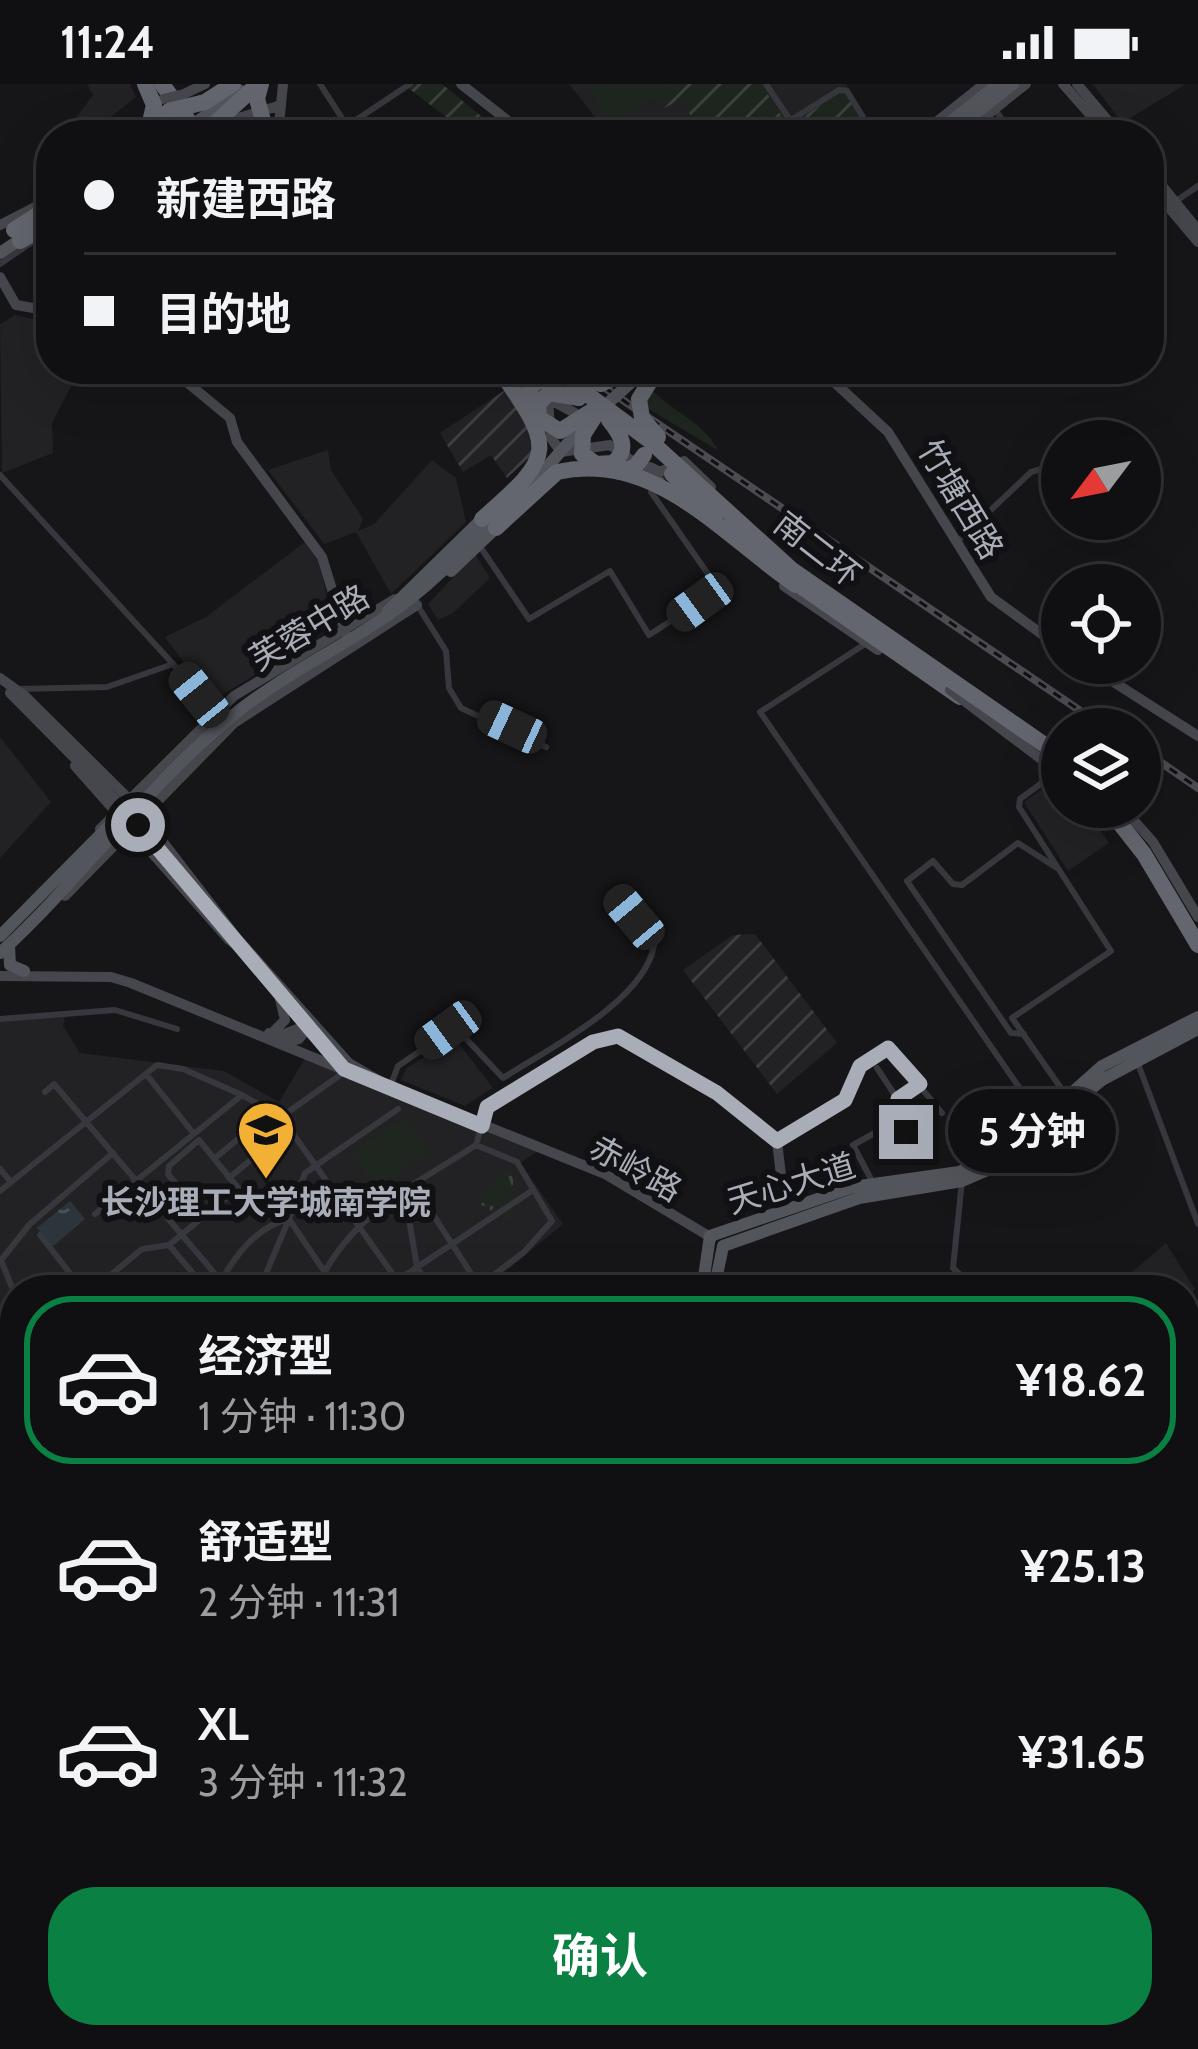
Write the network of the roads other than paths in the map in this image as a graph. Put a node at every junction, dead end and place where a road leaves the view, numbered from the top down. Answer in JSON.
{"nodes":[{"id":1,"x":257,"y":84,"type":"edge"},
{"id":2,"x":283,"y":84,"type":"edge"},
{"id":3,"x":320,"y":84,"type":"edge"},
{"id":4,"x":410,"y":84,"type":"edge"},
{"id":5,"x":464,"y":84,"type":"edge"},
{"id":6,"x":766,"y":84,"type":"edge"},
{"id":7,"x":984,"y":84,"type":"edge"},
{"id":8,"x":998,"y":84,"type":"edge"},
{"id":9,"x":1012,"y":84,"type":"edge"},
{"id":10,"x":1026,"y":84,"type":"edge"},
{"id":11,"x":1063,"y":84,"type":"edge"},
{"id":12,"x":1077,"y":84,"type":"edge"},
{"id":13,"x":194,"y":105,"type":"edge"},
{"id":14,"x":997,"y":107,"type":"junction"},
{"id":15,"x":278,"y":109,"type":"junction"},
{"id":16,"x":198,"y":120,"type":"edge"},
{"id":17,"x":253,"y":120,"type":"edge"},
{"id":18,"x":260,"y":120,"type":"edge"},
{"id":19,"x":278,"y":120,"type":"edge"},
{"id":20,"x":340,"y":120,"type":"edge"},
{"id":21,"x":360,"y":120,"type":"edge"},
{"id":22,"x":510,"y":120,"type":"edge"},
{"id":23,"x":790,"y":120,"type":"joint"},
{"id":24,"x":864,"y":120,"type":"edge"},
{"id":25,"x":939,"y":120,"type":"edge"},
{"id":26,"x":953,"y":120,"type":"edge"},
{"id":27,"x":971,"y":120,"type":"edge"},
{"id":28,"x":976,"y":120,"type":"edge"},
{"id":29,"x":1004,"y":120,"type":"edge"},
{"id":30,"x":1095,"y":120,"type":"edge"},
{"id":31,"x":1107,"y":120,"type":"edge"},
{"id":32,"x":1198,"y":186,"type":"edge"},
{"id":33,"x":1164,"y":193,"type":"edge"},
{"id":34,"x":1164,"y":198,"type":"edge"},
{"id":35,"x":1171,"y":204,"type":"junction"},
{"id":36,"x":36,"y":230,"type":"edge"},
{"id":37,"x":1198,"y":230,"type":"edge"},
{"id":38,"x":9,"y":233,"type":"edge"},
{"id":39,"x":1198,"y":242,"type":"edge"},
{"id":40,"x":0,"y":253,"type":"edge"},
{"id":41,"x":0,"y":264,"type":"edge"},
{"id":42,"x":0,"y":278,"type":"edge"},
{"id":43,"x":36,"y":308,"type":"edge"},
{"id":44,"x":189,"y":384,"type":"edge"},
{"id":45,"x":513,"y":384,"type":"edge"},
{"id":46,"x":533,"y":384,"type":"edge"},
{"id":47,"x":537,"y":384,"type":"edge"},
{"id":48,"x":568,"y":384,"type":"edge"},
{"id":49,"x":574,"y":384,"type":"edge"},
{"id":50,"x":624,"y":384,"type":"edge"},
{"id":51,"x":624,"y":384,"type":"edge"},
{"id":52,"x":646,"y":384,"type":"edge"},
{"id":53,"x":838,"y":384,"type":"edge"},
{"id":54,"x":589,"y":417,"type":"junction"},
{"id":55,"x":546,"y":427,"type":"junction"},
{"id":56,"x":634,"y":428,"type":"junction"},
{"id":57,"x":581,"y":450,"type":"junction"},
{"id":58,"x":530,"y":465,"type":"junction"},
{"id":59,"x":560,"y":465,"type":"junction"},
{"id":60,"x":1041,"y":469,"type":"edge"},
{"id":61,"x":606,"y":473,"type":"junction"},
{"id":62,"x":0,"y":475,"type":"edge"},
{"id":63,"x":551,"y":480,"type":"junction"},
{"id":64,"x":653,"y":486,"type":"junction"},
{"id":65,"x":677,"y":499,"type":"junction"},
{"id":66,"x":736,"y":521,"type":"junction"},
{"id":67,"x":482,"y":526,"type":"junction"},
{"id":68,"x":957,"y":543,"type":"junction"},
{"id":69,"x":479,"y":545,"type":"junction"},
{"id":70,"x":453,"y":556,"type":"junction"},
{"id":71,"x":806,"y":592,"type":"junction"},
{"id":72,"x":416,"y":602,"type":"junction"},
{"id":73,"x":395,"y":607,"type":"junction"},
{"id":74,"x":1041,"y":632,"type":"edge"},
{"id":75,"x":346,"y":633,"type":"junction"},
{"id":76,"x":867,"y":642,"type":"junction"},
{"id":77,"x":173,"y":664,"type":"junction"},
{"id":78,"x":1120,"y":684,"type":"edge"},
{"id":79,"x":6,"y":686,"type":"edge"},
{"id":80,"x":952,"y":687,"type":"junction"},
{"id":81,"x":216,"y":716,"type":"junction"},
{"id":82,"x":1198,"y":734,"type":"edge"},
{"id":83,"x":546,"y":747,"type":"dead end"},
{"id":84,"x":1041,"y":747,"type":"edge"},
{"id":85,"x":1041,"y":748,"type":"edge"},
{"id":86,"x":1041,"y":750,"type":"edge"},
{"id":87,"x":1041,"y":781,"type":"edge"},
{"id":88,"x":135,"y":807,"type":"junction"},
{"id":89,"x":124,"y":818,"type":"junction"},
{"id":90,"x":1117,"y":828,"type":"edge"},
{"id":91,"x":1117,"y":828,"type":"edge"},
{"id":92,"x":1121,"y":828,"type":"edge"},
{"id":93,"x":1135,"y":828,"type":"edge"},
{"id":94,"x":1141,"y":828,"type":"edge"},
{"id":95,"x":1142,"y":828,"type":"edge"},
{"id":96,"x":1153,"y":842,"type":"junction"},
{"id":97,"x":1136,"y":855,"type":"junction"},
{"id":98,"x":1060,"y":870,"type":"junction"},
{"id":99,"x":617,"y":897,"type":"dead end"},
{"id":100,"x":1198,"y":917,"type":"edge"},
{"id":101,"x":1198,"y":930,"type":"edge"},
{"id":102,"x":235,"y":940,"type":"junction"},
{"id":103,"x":3,"y":944,"type":"edge"},
{"id":104,"x":1198,"y":945,"type":"edge"},
{"id":105,"x":1198,"y":956,"type":"edge"},
{"id":106,"x":7,"y":974,"type":"edge"},
{"id":107,"x":280,"y":999,"type":"junction"},
{"id":108,"x":0,"y":1019,"type":"edge"},
{"id":109,"x":1196,"y":1024,"type":"edge"},
{"id":110,"x":308,"y":1026,"type":"junction"},
{"id":111,"x":177,"y":1029,"type":"dead end"},
{"id":112,"x":1024,"y":1034,"type":"junction"},
{"id":113,"x":276,"y":1039,"type":"junction"},
{"id":114,"x":1136,"y":1058,"type":"junction"},
{"id":115,"x":877,"y":1068,"type":"dead end"},
{"id":116,"x":343,"y":1071,"type":"junction"},
{"id":117,"x":146,"y":1074,"type":"junction"},
{"id":118,"x":920,"y":1084,"type":"junction"},
{"id":119,"x":390,"y":1087,"type":"junction"},
{"id":120,"x":45,"y":1092,"type":"dead end"},
{"id":121,"x":1065,"y":1094,"type":"junction"},
{"id":122,"x":242,"y":1095,"type":"junction"},
{"id":123,"x":898,"y":1099,"type":"junction"},
{"id":124,"x":398,"y":1108,"type":"dead end"},
{"id":125,"x":272,"y":1111,"type":"junction"},
{"id":126,"x":942,"y":1113,"type":"dead end"},
{"id":127,"x":281,"y":1117,"type":"junction"},
{"id":128,"x":1041,"y":1119,"type":"junction"},
{"id":129,"x":87,"y":1122,"type":"junction"},
{"id":130,"x":483,"y":1124,"type":"junction"},
{"id":131,"x":290,"y":1128,"type":"junction"},
{"id":132,"x":194,"y":1134,"type":"junction"},
{"id":133,"x":777,"y":1141,"type":"junction"},
{"id":134,"x":476,"y":1145,"type":"junction"},
{"id":135,"x":113,"y":1153,"type":"junction"},
{"id":136,"x":214,"y":1159,"type":"junction"},
{"id":137,"x":318,"y":1165,"type":"junction"},
{"id":138,"x":0,"y":1169,"type":"edge"},
{"id":139,"x":230,"y":1178,"type":"junction"},
{"id":140,"x":137,"y":1180,"type":"junction"},
{"id":141,"x":962,"y":1181,"type":"junction"},
{"id":142,"x":11,"y":1182,"type":"junction"},
{"id":143,"x":874,"y":1184,"type":"junction"},
{"id":144,"x":414,"y":1185,"type":"junction"},
{"id":145,"x":533,"y":1190,"type":"junction"},
{"id":146,"x":0,"y":1191,"type":"edge"},
{"id":147,"x":785,"y":1210,"type":"junction"},
{"id":148,"x":95,"y":1214,"type":"dead end"},
{"id":149,"x":203,"y":1217,"type":"junction"},
{"id":150,"x":289,"y":1219,"type":"junction"},
{"id":151,"x":358,"y":1224,"type":"junction"},
{"id":152,"x":1198,"y":1224,"type":"edge"},
{"id":153,"x":410,"y":1225,"type":"dead end"},
{"id":154,"x":182,"y":1234,"type":"junction"},
{"id":155,"x":40,"y":1235,"type":"dead end"},
{"id":156,"x":714,"y":1242,"type":"junction"},
{"id":157,"x":169,"y":1244,"type":"junction"},
{"id":158,"x":452,"y":1244,"type":"junction"},
{"id":159,"x":0,"y":1260,"type":"edge"},
{"id":160,"x":417,"y":1267,"type":"junction"},
{"id":161,"x":324,"y":1270,"type":"junction"},
{"id":162,"x":71,"y":1275,"type":"edge"},
{"id":163,"x":110,"y":1275,"type":"edge"},
{"id":164,"x":198,"y":1275,"type":"edge"},
{"id":165,"x":216,"y":1275,"type":"edge"},
{"id":166,"x":225,"y":1275,"type":"edge"},
{"id":167,"x":265,"y":1275,"type":"edge"},
{"id":168,"x":322,"y":1275,"type":"edge"},
{"id":169,"x":394,"y":1275,"type":"edge"},
{"id":170,"x":405,"y":1275,"type":"edge"},
{"id":171,"x":422,"y":1275,"type":"edge"},
{"id":172,"x":470,"y":1275,"type":"edge"},
{"id":173,"x":494,"y":1275,"type":"edge"},
{"id":174,"x":706,"y":1275,"type":"edge"},
{"id":175,"x":714,"y":1275,"type":"edge"},
{"id":176,"x":961,"y":1275,"type":"edge"},
{"id":177,"x":78,"y":2049,"type":"edge"},
{"id":178,"x":138,"y":2049,"type":"edge"}],
"edges":[{"from":1,"to":13,"type":"highway","bridge":true},
{"from":1,"to":16,"type":"main road","bridge":true},
{"from":1,"to":18,"type":"highway","bridge":true},
{"from":2,"to":15,"type":"main road"},
{"from":3,"to":20,"type":"street"},
{"from":4,"to":21,"type":"street"},
{"from":5,"to":22,"type":"main road"},
{"from":6,"to":23,"type":"street"},
{"from":7,"to":25,"type":"main road"},
{"from":8,"to":26,"type":"main road"},
{"from":9,"to":27,"type":"main road"},
{"from":10,"to":14,"type":"main road"},
{"from":11,"to":30,"type":"main road"},
{"from":12,"to":31,"type":"main road"},
{"from":13,"to":15,"type":"main road"},
{"from":13,"to":17,"type":"highway","bridge":true},
{"from":14,"to":28,"type":"main road"},
{"from":14,"to":29,"type":"street"},
{"from":15,"to":19,"type":"main road"},
{"from":23,"to":24,"type":"street"},
{"from":32,"to":35,"type":"street"},
{"from":33,"to":35,"type":"main road"},
{"from":34,"to":35,"type":"main road"},
{"from":35,"to":37,"type":"main road"},
{"from":35,"to":39,"type":"main road"},
{"from":36,"to":41,"type":"street"},
{"from":38,"to":40,"type":"main road"},
{"from":42,"to":43,"type":"main road"},
{"from":44,"to":75,"type":"main road"},
{"from":45,"to":55,"type":"highway","bridge":true},
{"from":46,"to":55,"type":"highway","bridge":true},
{"from":47,"to":54,"type":"main road"},
{"from":48,"to":54,"type":"highway","name":"南二环","bridge":true},
{"from":49,"to":56,"type":"highway","name":"南二环","bridge":true},
{"from":50,"to":54,"type":"main road","name":"芙蓉中路","bridge":true},
{"from":51,"to":54,"type":"main road","bridge":true},
{"from":52,"to":66,"type":"highway","bridge":true},
{"from":53,"to":68,"type":"main road","name":"竹塘西路"},
{"from":54,"to":55,"type":"main road"},
{"from":54,"to":57,"type":"main road"},
{"from":54,"to":70,"type":"main road","name":"芙蓉中路","bridge":true},
{"from":54,"to":71,"type":"highway","name":"南二环","bridge":true},
{"from":54,"to":84,"type":"main road"},
{"from":55,"to":57,"type":"main road"},
{"from":55,"to":58,"type":"main road"},
{"from":55,"to":67,"type":"highway","bridge":true},
{"from":56,"to":61,"type":"highway","bridge":true},
{"from":56,"to":66,"type":"highway","name":"南二环","bridge":true},
{"from":57,"to":59,"type":"main road"},
{"from":57,"to":65,"type":"main road"},
{"from":58,"to":63,"type":"main road"},
{"from":58,"to":67,"type":"main road"},
{"from":59,"to":63,"type":"main road"},
{"from":59,"to":64,"type":"main road"},
{"from":60,"to":68,"type":"street"},
{"from":61,"to":67,"type":"highway","bridge":true},
{"from":61,"to":71,"type":"highway","bridge":true},
{"from":62,"to":77,"type":"street"},
{"from":63,"to":69,"type":"main road"},
{"from":64,"to":65,"type":"main road"},
{"from":64,"to":69,"type":"street"},
{"from":65,"to":76,"type":"main road"},
{"from":66,"to":80,"type":"highway","name":"南二环","bridge":true},
{"from":67,"to":69,"type":"main road"},
{"from":67,"to":73,"type":"main road"},
{"from":68,"to":74,"type":"main road","name":"竹塘西路"},
{"from":69,"to":72,"type":"main road"},
{"from":70,"to":72,"type":"main road"},
{"from":70,"to":73,"type":"main road","name":"芙蓉中路"},
{"from":71,"to":80,"type":"highway","name":"南二环"},
{"from":72,"to":73,"type":"main road","name":"芙蓉中路"},
{"from":72,"to":83,"type":"street"},
{"from":72,"to":88,"type":"main road"},
{"from":73,"to":75,"type":"main road","name":"芙蓉中路"},
{"from":73,"to":88,"type":"main road","name":"芙蓉中路"},
{"from":75,"to":81,"type":"main road","name":"芙蓉中路"},
{"from":76,"to":86,"type":"main road"},
{"from":76,"to":128,"type":"street"},
{"from":77,"to":79,"type":"street"},
{"from":77,"to":81,"type":"street"},
{"from":78,"to":82,"type":"main road"},
{"from":79,"to":88,"type":"main road"},
{"from":79,"to":89,"type":"main road"},
{"from":79,"to":102,"type":"main road","bridge":true},
{"from":80,"to":85,"type":"highway","name":"南二环","bridge":true},
{"from":81,"to":88,"type":"main road","name":"芙蓉中路"},
{"from":87,"to":98,"type":"street"},
{"from":88,"to":89,"type":"main road","name":"芙蓉中路"},
{"from":88,"to":102,"type":"main road"},
{"from":89,"to":102,"type":"main road"},
{"from":89,"to":103,"type":"main road","name":"芙蓉中路"},
{"from":90,"to":97,"type":"main road"},
{"from":91,"to":97,"type":"main road"},
{"from":92,"to":104,"type":"highway"},
{"from":93,"to":101,"type":"highway"},
{"from":94,"to":96,"type":"main road"},
{"from":95,"to":96,"type":"main road"},
{"from":96,"to":100,"type":"main road"},
{"from":97,"to":105,"type":"main road"},
{"from":98,"to":112,"type":"street"},
{"from":98,"to":112,"type":"street"},
{"from":99,"to":119,"type":"street"},
{"from":102,"to":107,"type":"main road"},
{"from":102,"to":110,"type":"main road"},
{"from":103,"to":106,"type":"main road"},
{"from":106,"to":113,"type":"main road","name":"赤岭路"},
{"from":107,"to":110,"type":"main road"},
{"from":107,"to":113,"type":"main road"},
{"from":108,"to":111,"type":"street"},
{"from":109,"to":114,"type":"main road","name":"天心大道"},
{"from":109,"to":121,"type":"main road","name":"天心大道"},
{"from":110,"to":113,"type":"main road"},
{"from":110,"to":116,"type":"main road"},
{"from":110,"to":119,"type":"main road","name":"赤岭路"},
{"from":112,"to":121,"type":"street"},
{"from":113,"to":116,"type":"main road","name":"赤岭路"},
{"from":114,"to":141,"type":"main road","name":"天心大道"},
{"from":114,"to":152,"type":"street"},
{"from":115,"to":123,"type":"street"},
{"from":116,"to":127,"type":"street"},
{"from":116,"to":130,"type":"main road","name":"赤岭路"},
{"from":117,"to":122,"type":"street"},
{"from":117,"to":129,"type":"street"},
{"from":117,"to":132,"type":"street"},
{"from":118,"to":123,"type":"street"},
{"from":118,"to":126,"type":"street"},
{"from":118,"to":133,"type":"street"},
{"from":119,"to":130,"type":"main road","name":"赤岭路"},
{"from":120,"to":129,"type":"street"},
{"from":121,"to":128,"type":"main road","name":"天心大道"},
{"from":122,"to":125,"type":"street"},
{"from":122,"to":132,"type":"street"},
{"from":123,"to":143,"type":"street"},
{"from":124,"to":137,"type":"street"},
{"from":125,"to":127,"type":"street"},
{"from":125,"to":136,"type":"street"},
{"from":127,"to":131,"type":"street"},
{"from":128,"to":143,"type":"main road","name":"天心大道"},
{"from":129,"to":135,"type":"street"},
{"from":129,"to":142,"type":"street"},
{"from":130,"to":133,"type":"street"},
{"from":130,"to":134,"type":"street"},
{"from":130,"to":156,"type":"main road","name":"赤岭路"},
{"from":131,"to":137,"type":"street"},
{"from":131,"to":139,"type":"street"},
{"from":132,"to":140,"type":"street"},
{"from":133,"to":147,"type":"main road"},
{"from":134,"to":144,"type":"street"},
{"from":134,"to":145,"type":"street"},
{"from":135,"to":140,"type":"street"},
{"from":135,"to":159,"type":"street"},
{"from":136,"to":139,"type":"street"},
{"from":136,"to":149,"type":"street"},
{"from":137,"to":150,"type":"street"},
{"from":137,"to":151,"type":"street"},
{"from":138,"to":142,"type":"street"},
{"from":139,"to":149,"type":"street"},
{"from":140,"to":148,"type":"street"},
{"from":140,"to":154,"type":"street"},
{"from":141,"to":156,"type":"main road","name":"天心大道"},
{"from":141,"to":176,"type":"street"},
{"from":142,"to":146,"type":"street"},
{"from":143,"to":147,"type":"main road","name":"天心大道"},
{"from":144,"to":151,"type":"street"},
{"from":144,"to":158,"type":"street"},
{"from":145,"to":158,"type":"street"},
{"from":145,"to":173,"type":"street"},
{"from":147,"to":156,"type":"main road","name":"天心大道"},
{"from":149,"to":154,"type":"street"},
{"from":150,"to":161,"type":"street"},
{"from":150,"to":166,"type":"street"},
{"from":150,"to":167,"type":"street"},
{"from":151,"to":161,"type":"street"},
{"from":151,"to":169,"type":"street"},
{"from":153,"to":160,"type":"street"},
{"from":154,"to":157,"type":"street"},
{"from":154,"to":165,"type":"street"},
{"from":155,"to":162,"type":"street"},
{"from":156,"to":174,"type":"main road"},
{"from":156,"to":175,"type":"main road"},
{"from":157,"to":163,"type":"street"},
{"from":157,"to":164,"type":"street"},
{"from":158,"to":160,"type":"street"},
{"from":158,"to":172,"type":"street"},
{"from":160,"to":170,"type":"street"},
{"from":160,"to":171,"type":"street"},
{"from":161,"to":168,"type":"street"},
{"from":177,"to":178,"type":"street"}]}
